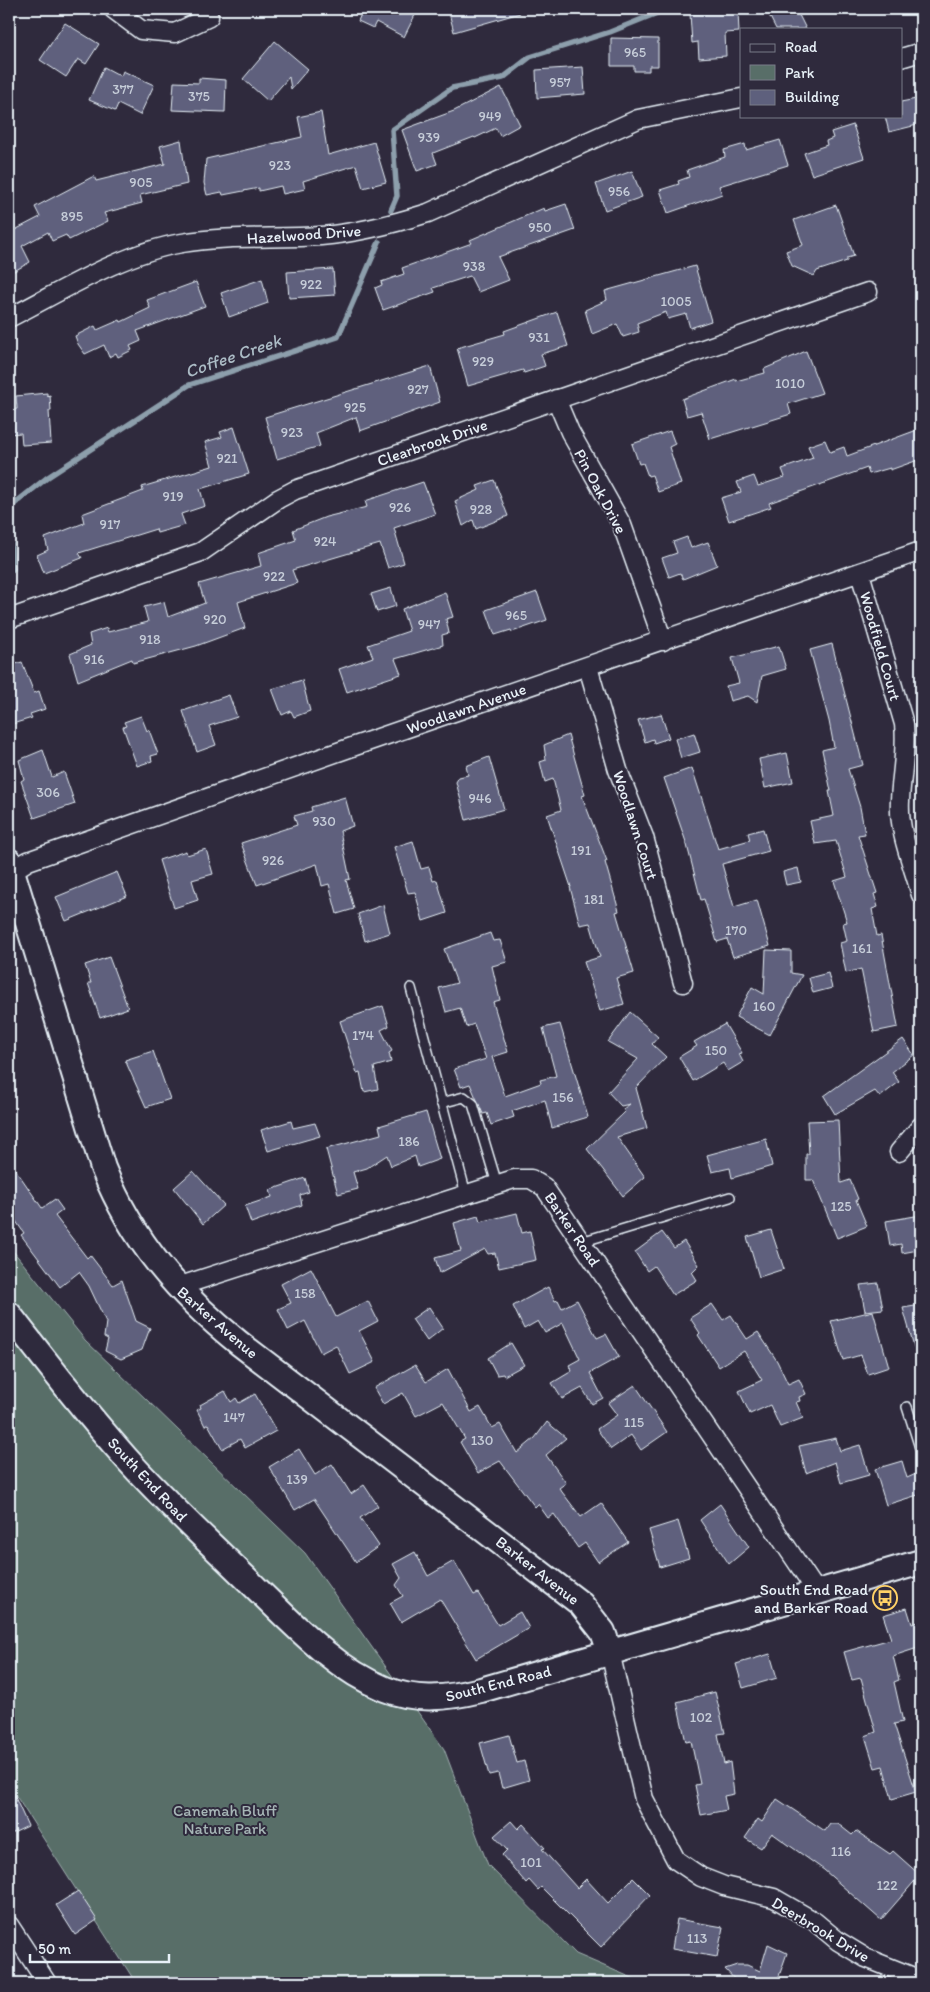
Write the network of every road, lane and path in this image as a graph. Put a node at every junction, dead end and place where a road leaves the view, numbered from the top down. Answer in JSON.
{"nodes":[{"id":1,"x":113,"y":9,"type":"edge"},
{"id":2,"x":209,"y":17,"type":"dead end"},
{"id":3,"x":921,"y":52,"type":"edge"},
{"id":4,"x":902,"y":58,"type":"edge"},
{"id":5,"x":740,"y":98,"type":"edge"},
{"id":6,"x":868,"y":292,"type":"dead end"},
{"id":7,"x":9,"y":318,"type":"edge"},
{"id":8,"x":556,"y":398,"type":"junction"},
{"id":9,"x":921,"y":552,"type":"edge"},
{"id":10,"x":860,"y":573,"type":"junction"},
{"id":11,"x":9,"y":619,"type":"edge"},
{"id":12,"x":663,"y":641,"type":"junction"},
{"id":13,"x":588,"y":667,"type":"junction"},
{"id":14,"x":10,"y":868,"type":"edge"},
{"id":15,"x":921,"y":895,"type":"edge"},
{"id":16,"x":683,"y":983,"type":"dead end"},
{"id":17,"x":411,"y":988,"type":"dead end"},
{"id":18,"x":442,"y":1103,"type":"junction"},
{"id":19,"x":921,"y":1126,"type":"edge"},
{"id":20,"x":899,"y":1152,"type":"dead end"},
{"id":21,"x":497,"y":1184,"type":"junction"},
{"id":22,"x":466,"y":1194,"type":"junction"},
{"id":23,"x":730,"y":1197,"type":"dead end"},
{"id":24,"x":581,"y":1242,"type":"junction"},
{"id":25,"x":177,"y":1287,"type":"junction"},
{"id":26,"x":9,"y":1314,"type":"edge"},
{"id":27,"x":907,"y":1406,"type":"dead end"},
{"id":28,"x":921,"y":1451,"type":"edge"},
{"id":29,"x":921,"y":1562,"type":"edge"},
{"id":30,"x":816,"y":1592,"type":"junction"},
{"id":31,"x":610,"y":1652,"type":"junction"},
{"id":32,"x":9,"y":1925,"type":"edge"},
{"id":33,"x":921,"y":1980,"type":"edge"},
{"id":34,"x":47,"y":1983,"type":"edge"}],
"edges":[{"from":1,"to":2,"type":"street"},
{"from":3,"to":4,"type":"street"},
{"from":5,"to":7,"type":"street","name":"Hazelwood Drive"},
{"from":6,"to":8,"type":"street","name":"Clearbrook Drive"},
{"from":8,"to":11,"type":"street","name":"Clearbrook Drive"},
{"from":8,"to":12,"type":"street","name":"Pin Oak Drive"},
{"from":9,"to":10,"type":"street","name":"Woodlawn Avenue"},
{"from":10,"to":12,"type":"street","name":"Woodlawn Avenue"},
{"from":10,"to":15,"type":"street","name":"Woodfield Court"},
{"from":12,"to":13,"type":"street","name":"Woodlawn Avenue"},
{"from":13,"to":14,"type":"street","name":"Woodlawn Avenue"},
{"from":13,"to":16,"type":"street","name":"Woodlawn Court"},
{"from":14,"to":25,"type":"main road","name":"Barker Avenue"},
{"from":17,"to":18,"type":"lane"},
{"from":18,"to":21,"type":"lane"},
{"from":18,"to":22,"type":"lane"},
{"from":19,"to":20,"type":"street"},
{"from":21,"to":22,"type":"street","name":"Barker Road"},
{"from":21,"to":24,"type":"street","name":"Barker Road"},
{"from":22,"to":25,"type":"street","name":"Barker Road"},
{"from":23,"to":24,"type":"lane"},
{"from":24,"to":30,"type":"street","name":"Barker Road"},
{"from":25,"to":31,"type":"main road","name":"Barker Avenue"},
{"from":26,"to":31,"type":"main road","name":"South End Road"},
{"from":27,"to":28,"type":"lane"},
{"from":29,"to":30,"type":"main road","name":"South End Road"},
{"from":30,"to":31,"type":"main road","name":"South End Road"},
{"from":31,"to":33,"type":"street","name":"Deerbrook Drive"},
{"from":32,"to":34,"type":"street"}]}
